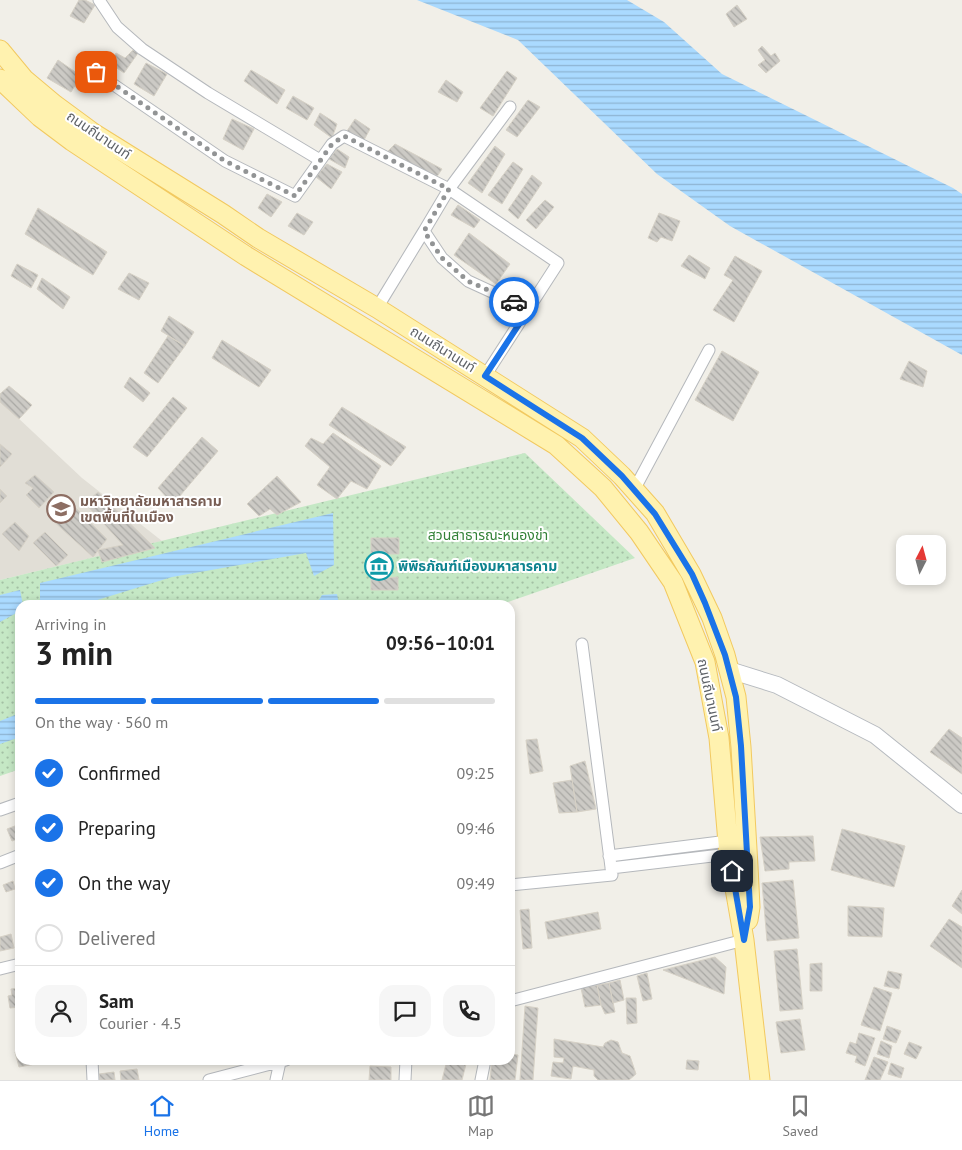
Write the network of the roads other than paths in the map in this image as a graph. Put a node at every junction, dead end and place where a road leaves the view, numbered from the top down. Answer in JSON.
{"nodes":[{"id":1,"x":99,"y":0,"type":"edge"},
{"id":2,"x":0,"y":50,"type":"edge"},
{"id":3,"x":96,"y":72,"type":"dead end"},
{"id":4,"x":0,"y":79,"type":"edge"},
{"id":5,"x":510,"y":107,"type":"dead end"},
{"id":6,"x":320,"y":160,"type":"junction"},
{"id":7,"x":449,"y":189,"type":"junction"},
{"id":8,"x":424,"y":231,"type":"junction"},
{"id":9,"x":258,"y":238,"type":"junction"},
{"id":10,"x":246,"y":256,"type":"junction"},
{"id":11,"x":377,"y":308,"type":"junction"},
{"id":12,"x":529,"y":309,"type":"junction"},
{"id":13,"x":709,"y":350,"type":"dead end"},
{"id":14,"x":485,"y":376,"type":"junction"},
{"id":15,"x":634,"y":490,"type":"junction"},
{"id":16,"x":582,"y":644,"type":"dead end"},
{"id":17,"x":729,"y":670,"type":"junction"},
{"id":18,"x":961,"y":801,"type":"edge"},
{"id":19,"x":15,"y":805,"type":"edge"},
{"id":20,"x":0,"y":810,"type":"edge"},
{"id":21,"x":745,"y":819,"type":"junction"},
{"id":22,"x":726,"y":820,"type":"junction"},
{"id":23,"x":729,"y":848,"type":"junction"},
{"id":24,"x":15,"y":857,"type":"edge"},
{"id":25,"x":0,"y":862,"type":"edge"},
{"id":26,"x":610,"y":862,"type":"junction"},
{"id":27,"x":515,"y":885,"type":"edge"},
{"id":28,"x":744,"y":940,"type":"junction"},
{"id":29,"x":15,"y":965,"type":"edge"},
{"id":30,"x":0,"y":969,"type":"edge"},
{"id":31,"x":515,"y":1001,"type":"edge"},
{"id":32,"x":92,"y":1065,"type":"edge"},
{"id":33,"x":267,"y":1065,"type":"edge"},
{"id":34,"x":282,"y":1065,"type":"edge"},
{"id":35,"x":406,"y":1065,"type":"edge"},
{"id":36,"x":484,"y":1065,"type":"edge"},
{"id":37,"x":93,"y":1080,"type":"edge"},
{"id":38,"x":209,"y":1080,"type":"edge"},
{"id":39,"x":276,"y":1080,"type":"edge"},
{"id":40,"x":405,"y":1080,"type":"edge"},
{"id":41,"x":481,"y":1080,"type":"edge"},
{"id":42,"x":760,"y":1080,"type":"edge"}],
"edges":[{"from":1,"to":6,"type":"street"},
{"from":2,"to":9,"type":"main road","name":"ถนนถีนานนท์"},
{"from":3,"to":6,"type":"street"},
{"from":4,"to":10,"type":"main road","name":"ถนนถีนานนท์"},
{"from":5,"to":7,"type":"street"},
{"from":6,"to":7,"type":"street"},
{"from":7,"to":8,"type":"street"},
{"from":7,"to":12,"type":"street"},
{"from":8,"to":11,"type":"street"},
{"from":8,"to":12,"type":"street"},
{"from":9,"to":10,"type":"main road"},
{"from":9,"to":11,"type":"main road","name":"ถนนถีนานนท์"},
{"from":10,"to":22,"type":"main road","name":"ถนนถีนานนท์"},
{"from":11,"to":14,"type":"main road","name":"ถนนถีนานนท์"},
{"from":12,"to":14,"type":"street"},
{"from":13,"to":15,"type":"street"},
{"from":14,"to":15,"type":"main road","name":"ถนนถีนานนท์"},
{"from":15,"to":17,"type":"main road","name":"ถนนถีนานนท์"},
{"from":16,"to":26,"type":"street"},
{"from":17,"to":18,"type":"street"},
{"from":17,"to":21,"type":"main road","name":"ถนนถีนานนท์"},
{"from":19,"to":20,"type":"street"},
{"from":21,"to":22,"type":"main road"},
{"from":21,"to":28,"type":"main road","name":"ถนนถีนานนท์"},
{"from":22,"to":23,"type":"main road","name":"ถนนถีนานนท์"},
{"from":23,"to":26,"type":"street"},
{"from":23,"to":28,"type":"main road","name":"ถนนถีนานนท์"},
{"from":24,"to":25,"type":"street"},
{"from":26,"to":27,"type":"street"},
{"from":28,"to":31,"type":"street"},
{"from":28,"to":42,"type":"main road","name":"ถนนถีนานนท์"},
{"from":29,"to":30,"type":"street"},
{"from":32,"to":37,"type":"street"},
{"from":33,"to":38,"type":"street"},
{"from":34,"to":39,"type":"street"},
{"from":35,"to":40,"type":"street"},
{"from":36,"to":41,"type":"street"}]}
